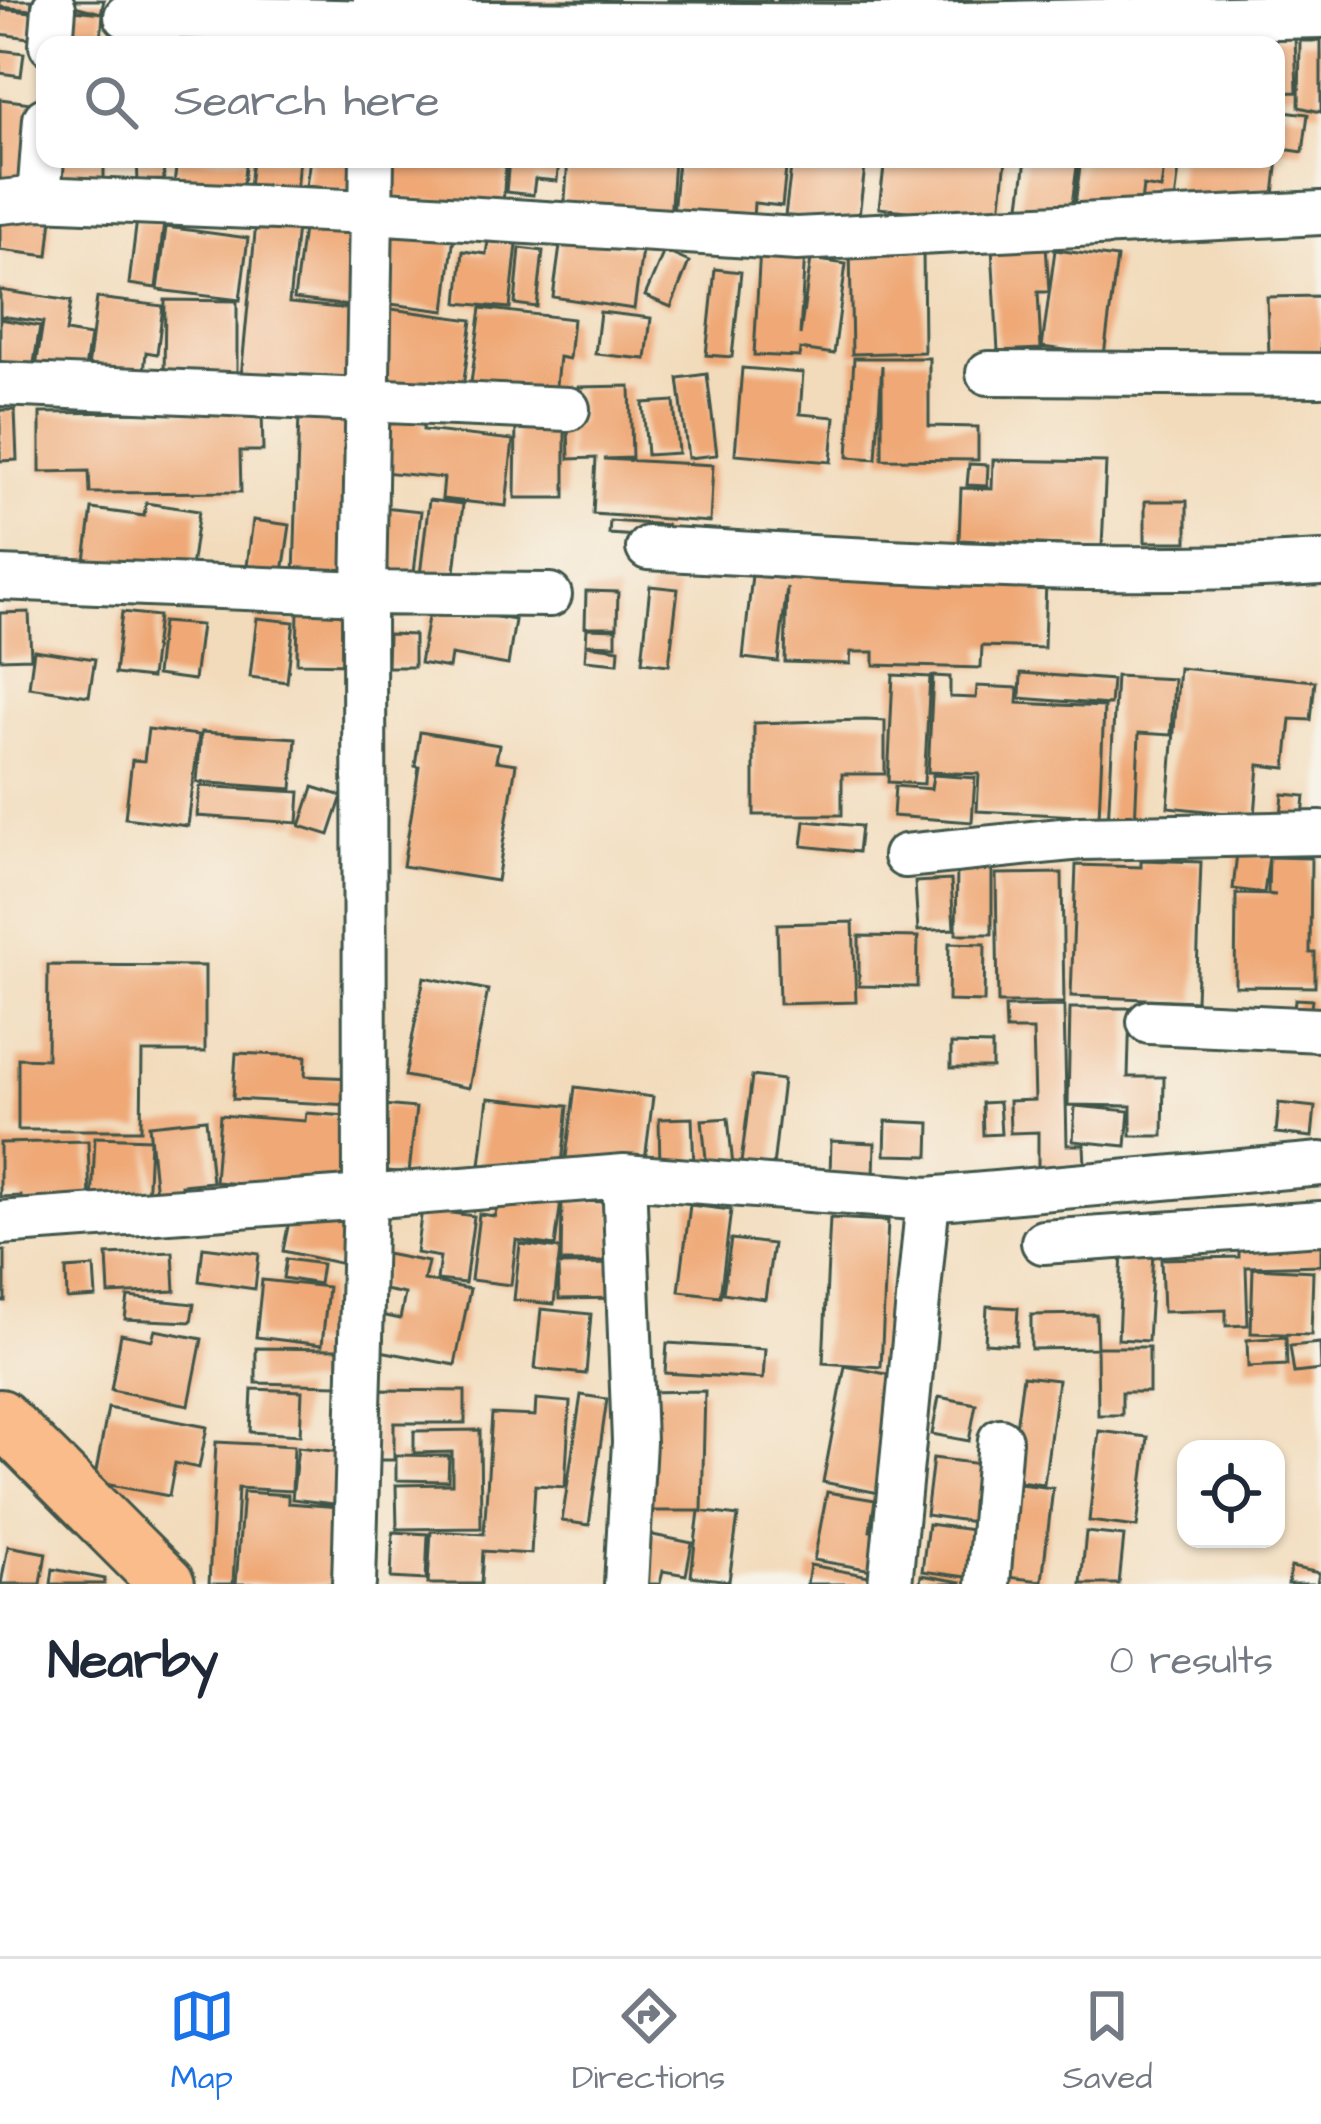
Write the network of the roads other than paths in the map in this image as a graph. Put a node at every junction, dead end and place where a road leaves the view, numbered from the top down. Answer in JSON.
{"nodes":[{"id":1,"x":126,"y":16,"type":"dead end"},
{"id":2,"x":1321,"y":16,"type":"edge"},
{"id":3,"x":374,"y":22,"type":"edge"},
{"id":4,"x":36,"y":147,"type":"edge"},
{"id":5,"x":372,"y":168,"type":"edge"},
{"id":6,"x":19,"y":200,"type":"edge"},
{"id":7,"x":370,"y":212,"type":"junction"},
{"id":8,"x":1321,"y":213,"type":"edge"},
{"id":9,"x":988,"y":373,"type":"dead end"},
{"id":10,"x":1321,"y":375,"type":"edge"},
{"id":11,"x":0,"y":384,"type":"edge"},
{"id":12,"x":367,"y":400,"type":"junction"},
{"id":13,"x":568,"y":409,"type":"dead end"},
{"id":14,"x":648,"y":548,"type":"dead end"},
{"id":15,"x":1321,"y":563,"type":"edge"},
{"id":16,"x":0,"y":578,"type":"edge"},
{"id":17,"x":364,"y":593,"type":"junction"},
{"id":18,"x":550,"y":595,"type":"dead end"},
{"id":19,"x":1321,"y":833,"type":"edge"},
{"id":20,"x":905,"y":856,"type":"dead end"},
{"id":21,"x":1149,"y":1022,"type":"dead end"},
{"id":22,"x":1321,"y":1030,"type":"edge"},
{"id":23,"x":1321,"y":1164,"type":"edge"},
{"id":24,"x":624,"y":1176,"type":"junction"},
{"id":25,"x":364,"y":1197,"type":"junction"},
{"id":26,"x":928,"y":1199,"type":"junction"},
{"id":27,"x":0,"y":1223,"type":"edge"},
{"id":28,"x":1321,"y":1223,"type":"edge"},
{"id":29,"x":1043,"y":1242,"type":"dead end"},
{"id":30,"x":0,"y":1417,"type":"edge"},
{"id":31,"x":1000,"y":1440,"type":"dead end"},
{"id":32,"x":167,"y":1584,"type":"edge"},
{"id":33,"x":354,"y":1584,"type":"edge"},
{"id":34,"x":626,"y":1584,"type":"edge"},
{"id":35,"x":890,"y":1584,"type":"edge"},
{"id":36,"x":988,"y":1584,"type":"edge"}],
"edges":[{"from":1,"to":3,"type":"street"},
{"from":2,"to":3,"type":"street"},
{"from":4,"to":6,"type":"street"},
{"from":5,"to":7,"type":"street"},
{"from":6,"to":7,"type":"street"},
{"from":7,"to":8,"type":"street"},
{"from":7,"to":12,"type":"street"},
{"from":9,"to":10,"type":"street"},
{"from":11,"to":12,"type":"street"},
{"from":12,"to":13,"type":"street"},
{"from":12,"to":17,"type":"street"},
{"from":14,"to":15,"type":"street"},
{"from":16,"to":17,"type":"street"},
{"from":17,"to":18,"type":"street"},
{"from":17,"to":25,"type":"street"},
{"from":19,"to":20,"type":"street"},
{"from":21,"to":22,"type":"street"},
{"from":23,"to":26,"type":"street"},
{"from":24,"to":25,"type":"street"},
{"from":24,"to":26,"type":"street"},
{"from":24,"to":34,"type":"street"},
{"from":25,"to":27,"type":"street"},
{"from":25,"to":33,"type":"street"},
{"from":26,"to":35,"type":"street"},
{"from":28,"to":29,"type":"street"},
{"from":30,"to":32,"type":"main road"},
{"from":31,"to":36,"type":"street"}]}
